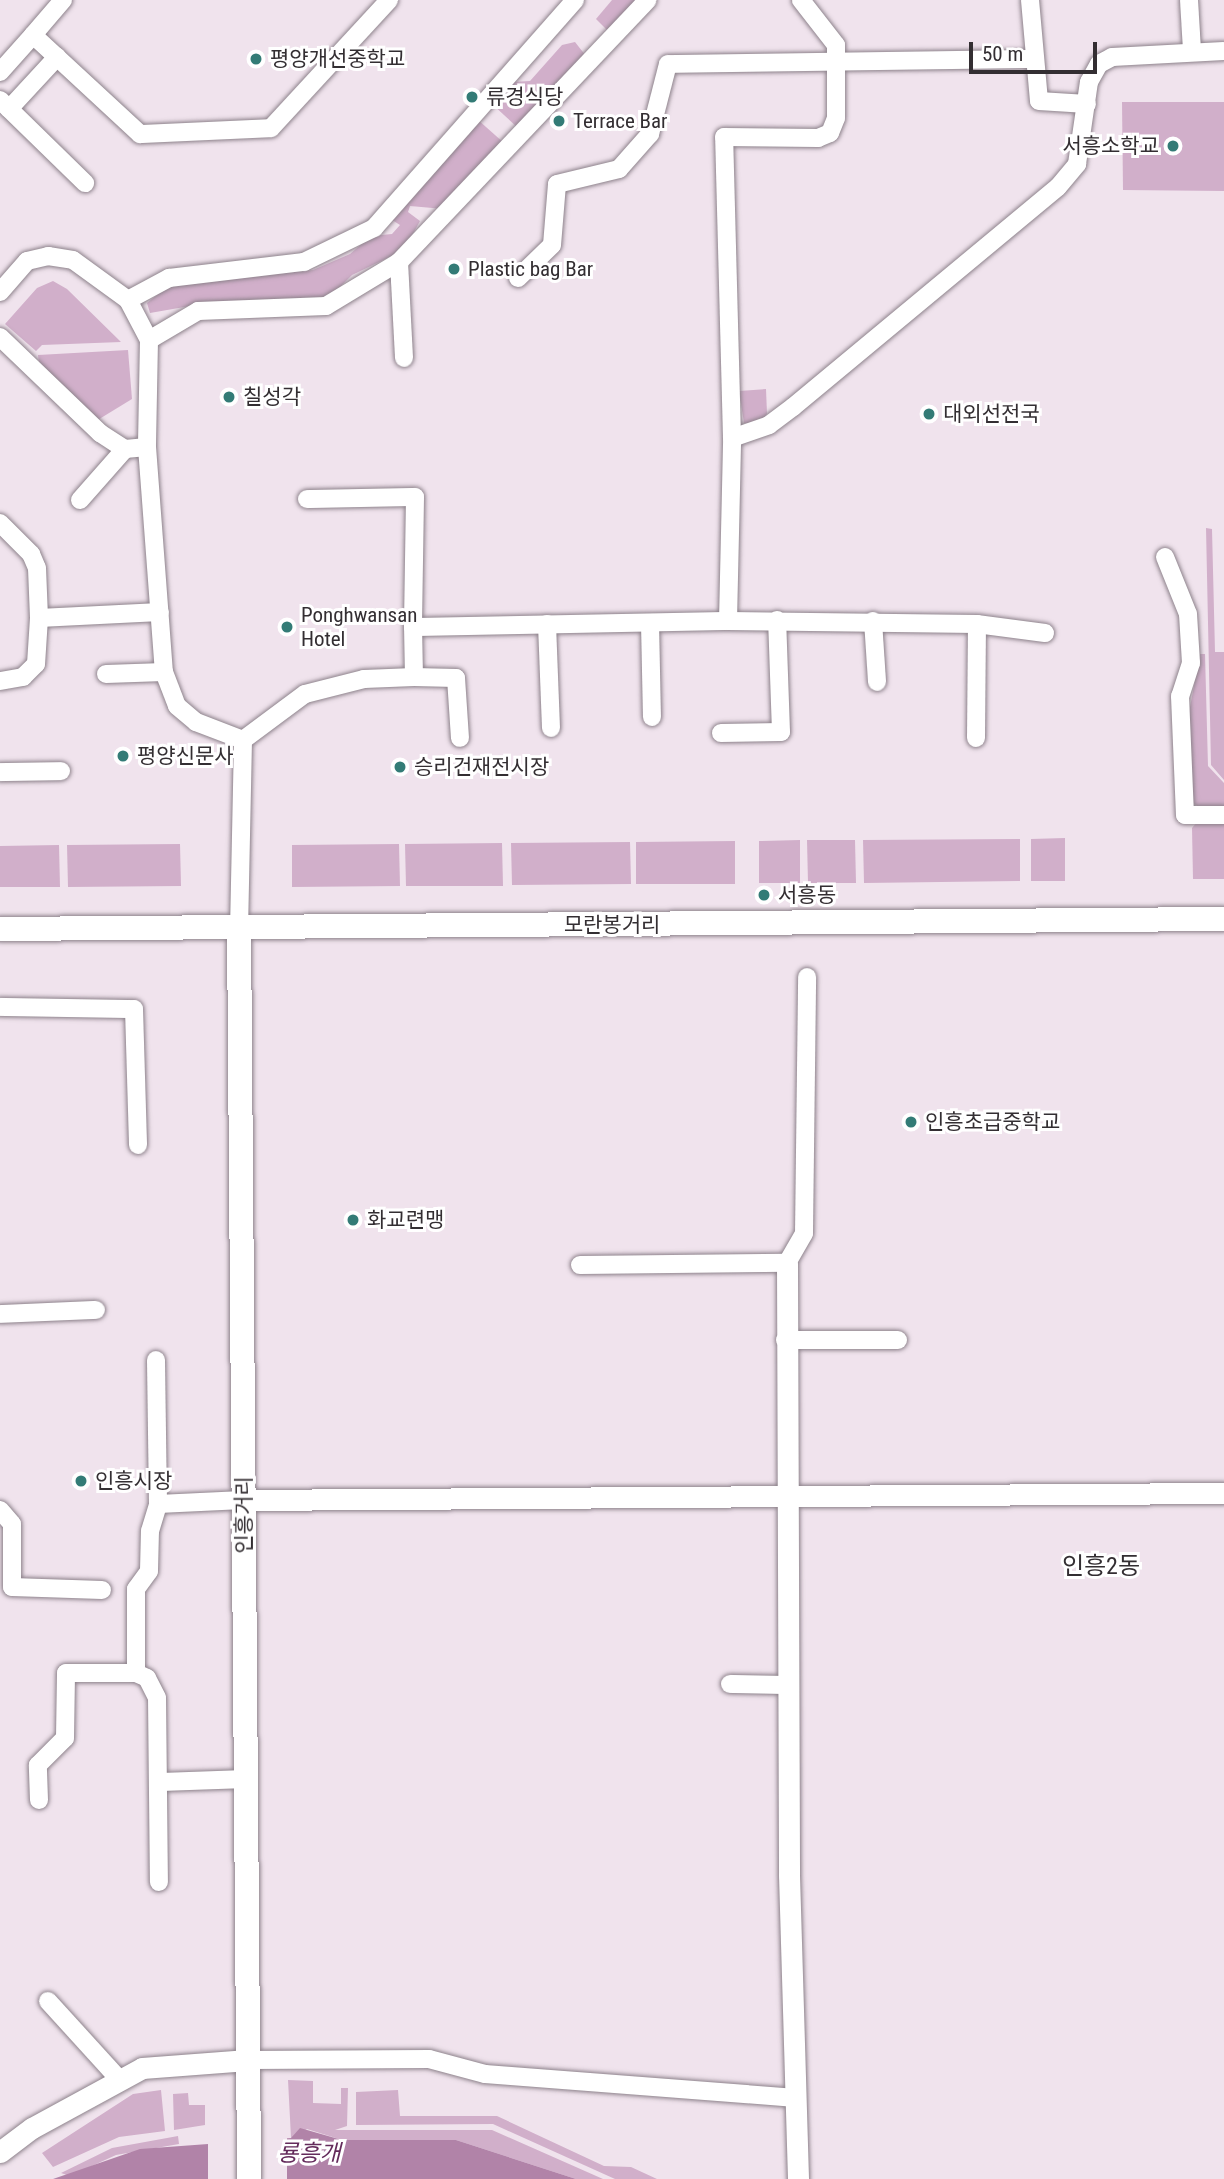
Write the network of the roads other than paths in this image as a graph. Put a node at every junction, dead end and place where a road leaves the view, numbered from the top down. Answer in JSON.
{"nodes":[{"id":1,"x":62,"y":0,"type":"edge"},
{"id":2,"x":389,"y":0,"type":"edge"},
{"id":3,"x":575,"y":0,"type":"edge"},
{"id":4,"x":648,"y":0,"type":"edge"},
{"id":5,"x":801,"y":0,"type":"edge"},
{"id":6,"x":1030,"y":0,"type":"edge"},
{"id":7,"x":1189,"y":0,"type":"edge"},
{"id":8,"x":33,"y":35,"type":"junction"},
{"id":9,"x":1192,"y":51,"type":"junction"},
{"id":10,"x":1224,"y":51,"type":"edge"},
{"id":11,"x":57,"y":57,"type":"junction"},
{"id":12,"x":1035,"y":59,"type":"junction"},
{"id":13,"x":838,"y":64,"type":"junction"},
{"id":14,"x":0,"y":72,"type":"edge"},
{"id":15,"x":4,"y":104,"type":"edge"},
{"id":16,"x":1087,"y":104,"type":"junction"},
{"id":17,"x":85,"y":183,"type":"dead end"},
{"id":18,"x":399,"y":262,"type":"junction"},
{"id":19,"x":518,"y":278,"type":"dead end"},
{"id":20,"x":0,"y":292,"type":"edge"},
{"id":21,"x":128,"y":300,"type":"junction"},
{"id":22,"x":0,"y":337,"type":"edge"},
{"id":23,"x":149,"y":340,"type":"junction"},
{"id":24,"x":404,"y":358,"type":"dead end"},
{"id":25,"x":732,"y":438,"type":"junction"},
{"id":26,"x":147,"y":447,"type":"junction"},
{"id":27,"x":125,"y":449,"type":"junction"},
{"id":28,"x":307,"y":499,"type":"dead end"},
{"id":29,"x":80,"y":500,"type":"dead end"},
{"id":30,"x":0,"y":523,"type":"edge"},
{"id":31,"x":1164,"y":557,"type":"dead end"},
{"id":32,"x":160,"y":612,"type":"junction"},
{"id":33,"x":39,"y":618,"type":"junction"},
{"id":34,"x":777,"y":620,"type":"junction"},
{"id":35,"x":729,"y":621,"type":"junction"},
{"id":36,"x":873,"y":621,"type":"junction"},
{"id":37,"x":650,"y":622,"type":"junction"},
{"id":38,"x":547,"y":624,"type":"junction"},
{"id":39,"x":977,"y":624,"type":"junction"},
{"id":40,"x":413,"y":627,"type":"junction"},
{"id":41,"x":1045,"y":633,"type":"dead end"},
{"id":42,"x":164,"y":672,"type":"junction"},
{"id":43,"x":106,"y":674,"type":"dead end"},
{"id":44,"x":414,"y":677,"type":"junction"},
{"id":45,"x":0,"y":681,"type":"edge"},
{"id":46,"x":877,"y":682,"type":"dead end"},
{"id":47,"x":652,"y":717,"type":"dead end"},
{"id":48,"x":551,"y":728,"type":"dead end"},
{"id":49,"x":721,"y":733,"type":"dead end"},
{"id":50,"x":460,"y":738,"type":"dead end"},
{"id":51,"x":976,"y":738,"type":"dead end"},
{"id":52,"x":243,"y":740,"type":"junction"},
{"id":53,"x":61,"y":771,"type":"dead end"},
{"id":54,"x":0,"y":772,"type":"edge"},
{"id":55,"x":1224,"y":815,"type":"edge"},
{"id":56,"x":1224,"y":919,"type":"edge"},
{"id":57,"x":239,"y":926,"type":"junction"},
{"id":58,"x":0,"y":929,"type":"edge"},
{"id":59,"x":807,"y":977,"type":"dead end"},
{"id":60,"x":0,"y":1007,"type":"edge"},
{"id":61,"x":138,"y":1145,"type":"dead end"},
{"id":62,"x":787,"y":1263,"type":"junction"},
{"id":63,"x":580,"y":1265,"type":"dead end"},
{"id":64,"x":96,"y":1310,"type":"dead end"},
{"id":65,"x":0,"y":1314,"type":"edge"},
{"id":66,"x":785,"y":1340,"type":"junction"},
{"id":67,"x":898,"y":1340,"type":"dead end"},
{"id":68,"x":156,"y":1360,"type":"dead end"},
{"id":69,"x":1224,"y":1493,"type":"edge"},
{"id":70,"x":787,"y":1499,"type":"junction"},
{"id":71,"x":243,"y":1500,"type":"junction"},
{"id":72,"x":158,"y":1504,"type":"junction"},
{"id":73,"x":0,"y":1510,"type":"edge"},
{"id":74,"x":102,"y":1590,"type":"dead end"},
{"id":75,"x":136,"y":1673,"type":"junction"},
{"id":76,"x":730,"y":1684,"type":"dead end"},
{"id":77,"x":789,"y":1685,"type":"junction"},
{"id":78,"x":246,"y":1779,"type":"junction"},
{"id":79,"x":161,"y":1782,"type":"junction"},
{"id":80,"x":39,"y":1800,"type":"dead end"},
{"id":81,"x":159,"y":1882,"type":"dead end"},
{"id":82,"x":48,"y":2001,"type":"dead end"},
{"id":83,"x":248,"y":2060,"type":"junction"},
{"id":84,"x":118,"y":2078,"type":"junction"},
{"id":85,"x":796,"y":2098,"type":"junction"},
{"id":86,"x":0,"y":2152,"type":"edge"},
{"id":87,"x":249,"y":2179,"type":"edge"},
{"id":88,"x":798,"y":2179,"type":"edge"}],
"edges":[{"from":1,"to":8,"type":"street"},
{"from":2,"to":11,"type":"street"},
{"from":3,"to":21,"type":"street"},
{"from":4,"to":18,"type":"street"},
{"from":5,"to":13,"type":"street"},
{"from":6,"to":12,"type":"street"},
{"from":7,"to":9,"type":"street"},
{"from":8,"to":11,"type":"street"},
{"from":8,"to":14,"type":"street"},
{"from":9,"to":10,"type":"street"},
{"from":9,"to":16,"type":"street"},
{"from":11,"to":15,"type":"street"},
{"from":12,"to":13,"type":"street"},
{"from":12,"to":16,"type":"street"},
{"from":13,"to":19,"type":"street"},
{"from":13,"to":25,"type":"street"},
{"from":15,"to":17,"type":"street"},
{"from":16,"to":25,"type":"street"},
{"from":18,"to":23,"type":"street"},
{"from":18,"to":24,"type":"street"},
{"from":20,"to":21,"type":"street"},
{"from":21,"to":23,"type":"street"},
{"from":22,"to":27,"type":"street"},
{"from":23,"to":26,"type":"street"},
{"from":25,"to":35,"type":"street"},
{"from":26,"to":27,"type":"street"},
{"from":26,"to":32,"type":"street"},
{"from":27,"to":29,"type":"street"},
{"from":28,"to":40,"type":"street"},
{"from":30,"to":33,"type":"street"},
{"from":31,"to":55,"type":"street"},
{"from":32,"to":33,"type":"street"},
{"from":32,"to":42,"type":"street"},
{"from":33,"to":45,"type":"street"},
{"from":34,"to":35,"type":"street"},
{"from":34,"to":36,"type":"street"},
{"from":34,"to":49,"type":"street"},
{"from":35,"to":37,"type":"street"},
{"from":36,"to":39,"type":"street"},
{"from":36,"to":46,"type":"street"},
{"from":37,"to":38,"type":"street"},
{"from":37,"to":47,"type":"street"},
{"from":38,"to":40,"type":"street"},
{"from":38,"to":48,"type":"street"},
{"from":39,"to":41,"type":"street"},
{"from":39,"to":51,"type":"street"},
{"from":40,"to":44,"type":"street"},
{"from":42,"to":43,"type":"street"},
{"from":42,"to":52,"type":"street"},
{"from":44,"to":50,"type":"street"},
{"from":44,"to":52,"type":"street"},
{"from":52,"to":57,"type":"street"},
{"from":53,"to":54,"type":"street"},
{"from":56,"to":57,"type":"main road","name":"모란봉거리"},
{"from":57,"to":58,"type":"main road","name":"모란봉거리"},
{"from":57,"to":71,"type":"main road","name":"인흥거리"},
{"from":59,"to":62,"type":"street"},
{"from":60,"to":61,"type":"street"},
{"from":62,"to":63,"type":"street"},
{"from":62,"to":66,"type":"street"},
{"from":64,"to":65,"type":"street"},
{"from":66,"to":67,"type":"street"},
{"from":66,"to":70,"type":"street"},
{"from":68,"to":72,"type":"street"},
{"from":69,"to":70,"type":"street"},
{"from":70,"to":71,"type":"street"},
{"from":70,"to":77,"type":"street"},
{"from":71,"to":72,"type":"street"},
{"from":71,"to":78,"type":"main road","name":"인흥거리"},
{"from":72,"to":75,"type":"street"},
{"from":73,"to":74,"type":"street"},
{"from":75,"to":79,"type":"street"},
{"from":75,"to":80,"type":"street"},
{"from":76,"to":77,"type":"street"},
{"from":77,"to":85,"type":"street"},
{"from":78,"to":79,"type":"street"},
{"from":78,"to":83,"type":"main road","name":"인흥거리"},
{"from":79,"to":81,"type":"street"},
{"from":82,"to":84,"type":"street"},
{"from":83,"to":84,"type":"street"},
{"from":83,"to":85,"type":"street"},
{"from":83,"to":87,"type":"main road","name":"인흥거리"},
{"from":84,"to":86,"type":"street"},
{"from":85,"to":88,"type":"street"}]}
